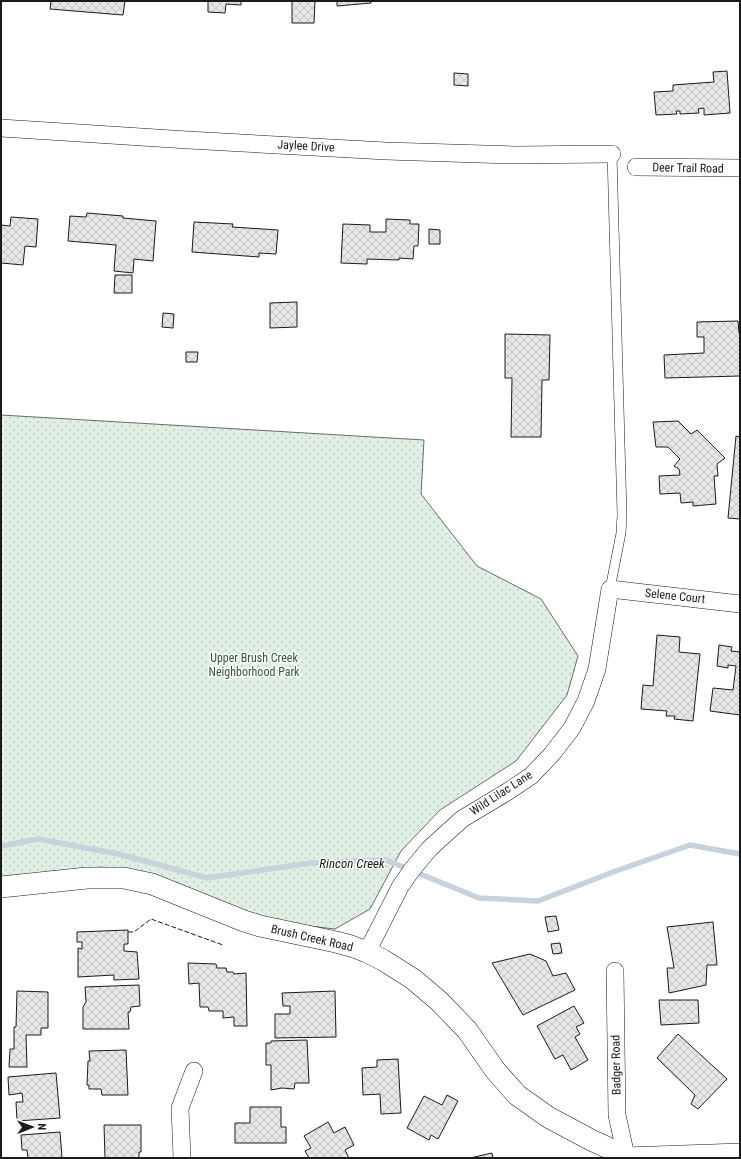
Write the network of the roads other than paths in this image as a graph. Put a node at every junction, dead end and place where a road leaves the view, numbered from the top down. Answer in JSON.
{"nodes":[{"id":1,"x":1,"y":128,"type":"edge"},
{"id":2,"x":612,"y":154,"type":"joint"},
{"id":3,"x":636,"y":167,"type":"dead end"},
{"id":4,"x":740,"y":168,"type":"edge"},
{"id":5,"x":610,"y":589,"type":"junction"},
{"id":6,"x":740,"y":604,"type":"edge"},
{"id":7,"x":1,"y":886,"type":"edge"},
{"id":8,"x":367,"y":952,"type":"junction"},
{"id":9,"x":615,"y":971,"type":"dead end"},
{"id":10,"x":194,"y":1071,"type":"dead end"},
{"id":11,"x":740,"y":1152,"type":"edge"},
{"id":12,"x":626,"y":1157,"type":"edge"},
{"id":13,"x":182,"y":1158,"type":"edge"}],
"edges":[{"from":1,"to":2,"type":"street","name":"Jaylee Drive"},
{"from":2,"to":5,"type":"lane"},
{"from":3,"to":4,"type":"street","name":"Deer Trail Road"},
{"from":5,"to":6,"type":"street","name":"Selene Court"},
{"from":5,"to":8,"type":"street","name":"Wild Lilac Lane"},
{"from":7,"to":8,"type":"street","name":"Brush Creek Road"},
{"from":8,"to":12,"type":"street","name":"Brush Creek Road"},
{"from":9,"to":12,"type":"street","name":"Badger Road"},
{"from":10,"to":13,"type":"street"},
{"from":11,"to":12,"type":"street"}]}
